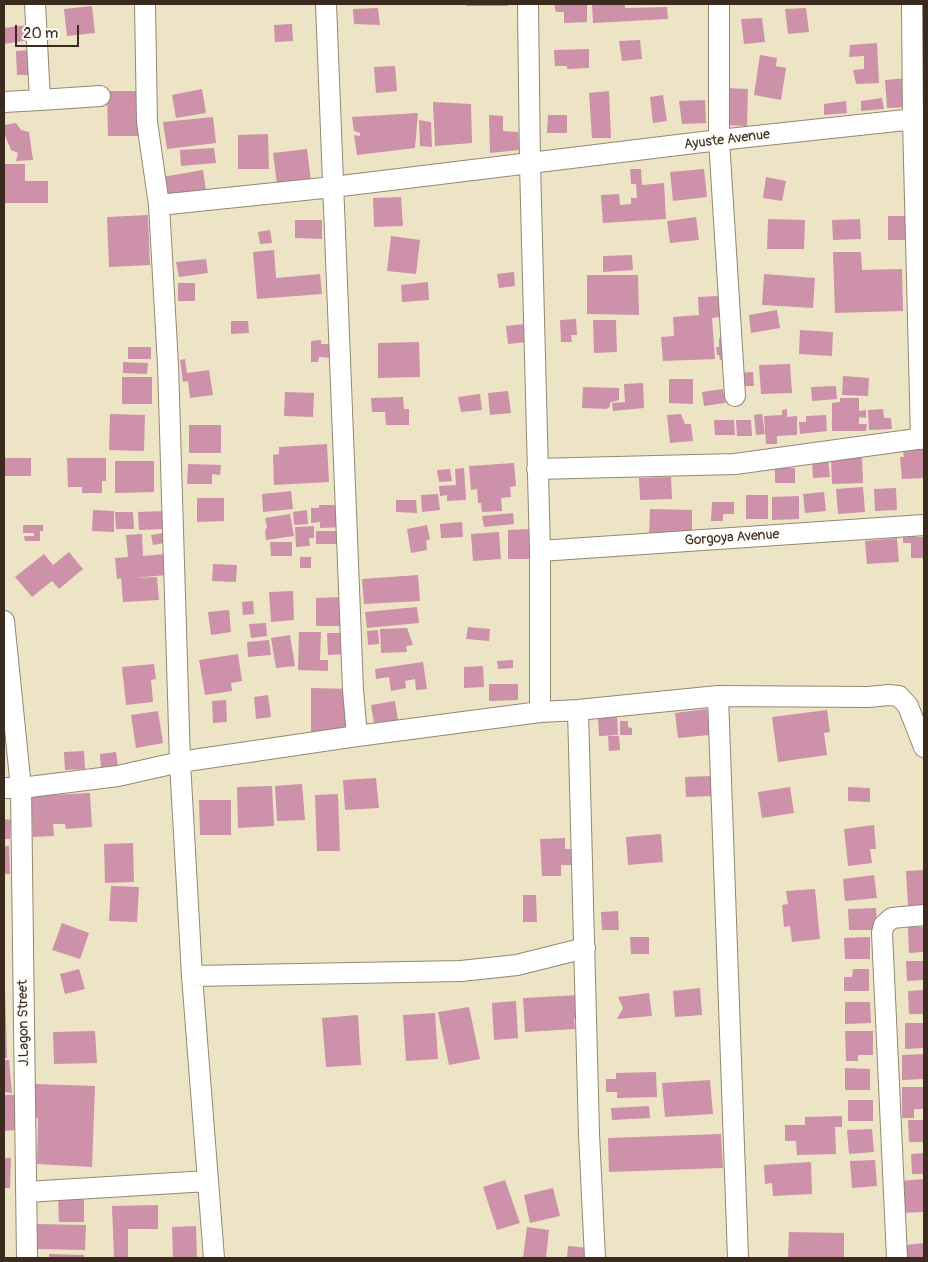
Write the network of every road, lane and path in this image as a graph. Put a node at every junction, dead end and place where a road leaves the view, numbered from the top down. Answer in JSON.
{"nodes":[{"id":1,"x":35,"y":4,"type":"edge"},
{"id":2,"x":145,"y":4,"type":"edge"},
{"id":3,"x":326,"y":4,"type":"edge"},
{"id":4,"x":528,"y":4,"type":"edge"},
{"id":5,"x":719,"y":4,"type":"edge"},
{"id":6,"x":912,"y":4,"type":"edge"},
{"id":7,"x":100,"y":96,"type":"dead end"},
{"id":8,"x":40,"y":100,"type":"junction"},
{"id":9,"x":4,"y":102,"type":"edge"},
{"id":10,"x":918,"y":119,"type":"edge"},
{"id":11,"x":719,"y":140,"type":"junction"},
{"id":12,"x":530,"y":164,"type":"junction"},
{"id":13,"x":333,"y":187,"type":"junction"},
{"id":14,"x":160,"y":205,"type":"junction"},
{"id":15,"x":735,"y":396,"type":"dead end"},
{"id":16,"x":923,"y":438,"type":"edge"},
{"id":17,"x":538,"y":469,"type":"junction"},
{"id":18,"x":924,"y":525,"type":"edge"},
{"id":19,"x":540,"y":551,"type":"junction"},
{"id":20,"x":4,"y":621,"type":"edge"},
{"id":21,"x":718,"y":696,"type":"junction"},
{"id":22,"x":578,"y":710,"type":"junction"},
{"id":23,"x":540,"y":712,"type":"junction"},
{"id":24,"x":357,"y":736,"type":"junction"},
{"id":25,"x":924,"y":746,"type":"edge"},
{"id":26,"x":180,"y":762,"type":"junction"},
{"id":27,"x":12,"y":788,"type":"edge"},
{"id":28,"x":924,"y":915,"type":"edge"},
{"id":29,"x":585,"y":948,"type":"junction"},
{"id":30,"x":192,"y":976,"type":"junction"},
{"id":31,"x":208,"y":1182,"type":"junction"},
{"id":32,"x":26,"y":1192,"type":"junction"},
{"id":33,"x":27,"y":1258,"type":"edge"},
{"id":34,"x":214,"y":1258,"type":"edge"},
{"id":35,"x":595,"y":1258,"type":"edge"},
{"id":36,"x":738,"y":1258,"type":"edge"},
{"id":37,"x":897,"y":1258,"type":"edge"}],
"edges":[{"from":1,"to":8,"type":"street"},
{"from":2,"to":14,"type":"street"},
{"from":3,"to":13,"type":"street"},
{"from":4,"to":12,"type":"street"},
{"from":5,"to":11,"type":"street"},
{"from":6,"to":10,"type":"street"},
{"from":7,"to":8,"type":"street"},
{"from":8,"to":9,"type":"street"},
{"from":10,"to":11,"type":"street","name":"Ayuste Avenue"},
{"from":10,"to":16,"type":"street"},
{"from":11,"to":12,"type":"street","name":"Ayuste Avenue"},
{"from":11,"to":15,"type":"street"},
{"from":12,"to":13,"type":"street","name":"Ayuste Avenue"},
{"from":12,"to":17,"type":"street"},
{"from":13,"to":14,"type":"street","name":"Ayuste Avenue"},
{"from":13,"to":24,"type":"street"},
{"from":14,"to":26,"type":"street"},
{"from":16,"to":17,"type":"street"},
{"from":17,"to":19,"type":"street"},
{"from":18,"to":19,"type":"street","name":"Gorgoya Avenue"},
{"from":19,"to":23,"type":"street"},
{"from":20,"to":27,"type":"street","name":"J.Lagon Street"},
{"from":21,"to":22,"type":"street"},
{"from":21,"to":25,"type":"street"},
{"from":21,"to":36,"type":"street"},
{"from":22,"to":23,"type":"street"},
{"from":22,"to":29,"type":"street"},
{"from":23,"to":24,"type":"street"},
{"from":24,"to":26,"type":"street"},
{"from":26,"to":27,"type":"street"},
{"from":26,"to":30,"type":"street"},
{"from":27,"to":32,"type":"street","name":"J.Lagon Street"},
{"from":28,"to":37,"type":"street"},
{"from":29,"to":30,"type":"street"},
{"from":29,"to":35,"type":"street"},
{"from":30,"to":31,"type":"street"},
{"from":31,"to":32,"type":"street"},
{"from":31,"to":34,"type":"street"},
{"from":32,"to":33,"type":"street","name":"J.Lagon Street"}]}
